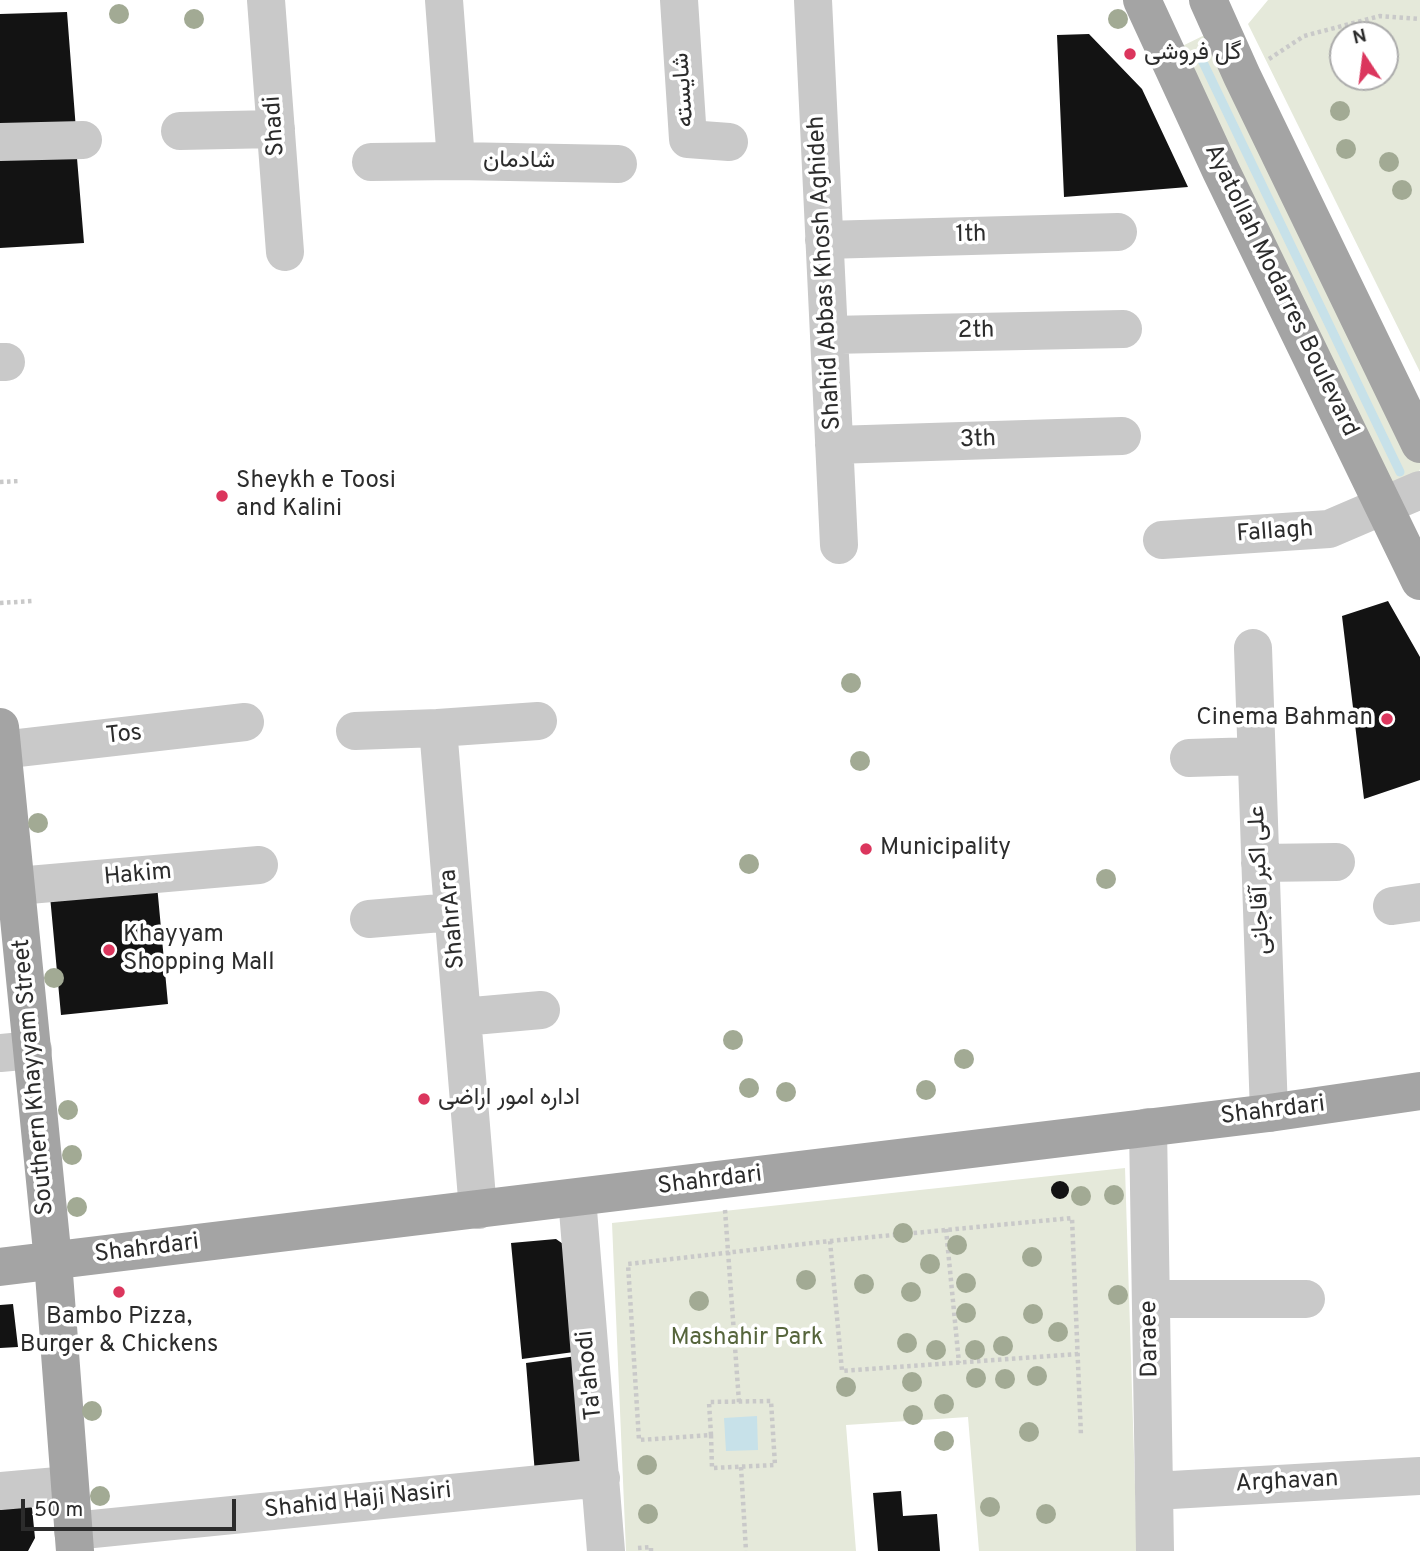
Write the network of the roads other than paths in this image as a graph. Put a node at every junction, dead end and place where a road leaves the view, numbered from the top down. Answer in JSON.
{"nodes":[{"id":1,"x":266,"y":0,"type":"edge"},
{"id":2,"x":444,"y":0,"type":"edge"},
{"id":3,"x":679,"y":0,"type":"edge"},
{"id":4,"x":813,"y":0,"type":"edge"},
{"id":5,"x":1208,"y":0,"type":"edge"},
{"id":6,"x":1153,"y":4,"type":"edge"},
{"id":7,"x":276,"y":129,"type":"junction"},
{"id":8,"x":180,"y":131,"type":"dead end"},
{"id":9,"x":83,"y":140,"type":"dead end"},
{"id":10,"x":0,"y":142,"type":"edge"},
{"id":11,"x":729,"y":142,"type":"dead end"},
{"id":12,"x":456,"y":161,"type":"junction"},
{"id":13,"x":371,"y":162,"type":"dead end"},
{"id":14,"x":618,"y":164,"type":"dead end"},
{"id":15,"x":1118,"y":233,"type":"dead end"},
{"id":16,"x":824,"y":240,"type":"junction"},
{"id":17,"x":285,"y":252,"type":"dead end"},
{"id":18,"x":1123,"y":329,"type":"dead end"},
{"id":19,"x":829,"y":335,"type":"junction"},
{"id":20,"x":1122,"y":436,"type":"dead end"},
{"id":21,"x":1420,"y":444,"type":"edge"},
{"id":22,"x":834,"y":445,"type":"junction"},
{"id":23,"x":1420,"y":491,"type":"edge"},
{"id":24,"x":1384,"y":507,"type":"junction"},
{"id":25,"x":1163,"y":540,"type":"dead end"},
{"id":26,"x":839,"y":545,"type":"dead end"},
{"id":27,"x":1420,"y":581,"type":"edge"},
{"id":28,"x":1252,"y":648,"type":"dead end"},
{"id":29,"x":538,"y":721,"type":"dead end"},
{"id":30,"x":245,"y":722,"type":"dead end"},
{"id":31,"x":438,"y":727,"type":"junction"},
{"id":32,"x":355,"y":731,"type":"dead end"},
{"id":33,"x":1,"y":742,"type":"edge"},
{"id":34,"x":1256,"y":756,"type":"junction"},
{"id":35,"x":1189,"y":758,"type":"dead end"},
{"id":36,"x":1336,"y":862,"type":"dead end"},
{"id":37,"x":1260,"y":863,"type":"junction"},
{"id":38,"x":259,"y":865,"type":"dead end"},
{"id":39,"x":17,"y":886,"type":"junction"},
{"id":40,"x":453,"y":912,"type":"junction"},
{"id":41,"x":369,"y":919,"type":"dead end"},
{"id":42,"x":541,"y":1010,"type":"dead end"},
{"id":43,"x":462,"y":1017,"type":"junction"},
{"id":44,"x":17,"y":1052,"type":"edge"},
{"id":45,"x":1420,"y":1091,"type":"edge"},
{"id":46,"x":1269,"y":1113,"type":"junction"},
{"id":47,"x":1148,"y":1127,"type":"junction"},
{"id":48,"x":577,"y":1198,"type":"junction"},
{"id":49,"x":478,"y":1210,"type":"junction"},
{"id":50,"x":52,"y":1261,"type":"junction"},
{"id":51,"x":0,"y":1267,"type":"edge"},
{"id":52,"x":1151,"y":1299,"type":"junction"},
{"id":53,"x":1306,"y":1299,"type":"dead end"},
{"id":54,"x":1420,"y":1476,"type":"edge"},
{"id":55,"x":601,"y":1478,"type":"junction"},
{"id":56,"x":69,"y":1485,"type":"junction"},
{"id":57,"x":0,"y":1491,"type":"edge"},
{"id":58,"x":1154,"y":1491,"type":"junction"},
{"id":59,"x":74,"y":1541,"type":"edge"},
{"id":60,"x":622,"y":1549,"type":"edge"},
{"id":61,"x":1155,"y":1551,"type":"edge"}],
"edges":[{"from":1,"to":7,"type":"street","name":"Shadi"},
{"from":2,"to":12,"type":"street","name":"شادمان"},
{"from":3,"to":11,"type":"street","name":"شايسته"},
{"from":4,"to":16,"type":"street","name":"Shahid Abbas Khosh Aghideh"},
{"from":5,"to":21,"type":"main road"},
{"from":6,"to":24,"type":"main road","name":"Ayatollah Modarres Boulevard"},
{"from":7,"to":8,"type":"street"},
{"from":7,"to":17,"type":"street","name":"Shadi"},
{"from":9,"to":10,"type":"street"},
{"from":12,"to":13,"type":"street"},
{"from":12,"to":14,"type":"street","name":"شادمان"},
{"from":15,"to":16,"type":"street","name":"1th"},
{"from":16,"to":19,"type":"street","name":"Shahid Abbas Khosh Aghideh"},
{"from":18,"to":19,"type":"street","name":"2th"},
{"from":19,"to":22,"type":"street","name":"Shahid Abbas Khosh Aghideh"},
{"from":20,"to":22,"type":"street","name":"3th"},
{"from":22,"to":26,"type":"street","name":"Shahid Abbas Khosh Aghideh"},
{"from":23,"to":24,"type":"street","name":"Fallagh"},
{"from":24,"to":25,"type":"street","name":"Fallagh"},
{"from":24,"to":27,"type":"main road","name":"Ayatollah Modarres Boulevard"},
{"from":28,"to":34,"type":"street","name":"علی اکبر آقاجانی"},
{"from":29,"to":31,"type":"street"},
{"from":30,"to":33,"type":"street","name":"Tos"},
{"from":31,"to":32,"type":"street"},
{"from":31,"to":40,"type":"street","name":"ShahrAra"},
{"from":33,"to":39,"type":"main road","name":"Southern Khayyam Street"},
{"from":34,"to":35,"type":"street"},
{"from":34,"to":37,"type":"street","name":"علی اکبر آقاجانی"},
{"from":36,"to":37,"type":"street"},
{"from":37,"to":46,"type":"street","name":"علی اکبر آقاجانی"},
{"from":38,"to":39,"type":"street","name":"Hakim"},
{"from":39,"to":44,"type":"main road","name":"Southern Khayyam Street"},
{"from":40,"to":41,"type":"street"},
{"from":40,"to":43,"type":"street","name":"ShahrAra"},
{"from":42,"to":43,"type":"street"},
{"from":43,"to":49,"type":"street","name":"ShahrAra"},
{"from":44,"to":50,"type":"main road","name":"Southern Khayyam Street"},
{"from":45,"to":46,"type":"main road","name":"Shahrdari"},
{"from":46,"to":47,"type":"main road","name":"Shahrdari"},
{"from":47,"to":48,"type":"main road","name":"Shahrdari"},
{"from":47,"to":52,"type":"street","name":"Daraee"},
{"from":48,"to":49,"type":"main road","name":"Shahrdari"},
{"from":48,"to":55,"type":"street","name":"Ta'ahodi"},
{"from":49,"to":50,"type":"main road","name":"Shahrdari"},
{"from":50,"to":51,"type":"main road","name":"Shahrdari"},
{"from":50,"to":56,"type":"main road","name":"Southern Khayyam Street"},
{"from":52,"to":53,"type":"street"},
{"from":52,"to":58,"type":"street","name":"Daraee"},
{"from":54,"to":58,"type":"street","name":"Arghavan"},
{"from":55,"to":59,"type":"street","name":"Shahid Haji Nasiri"},
{"from":55,"to":60,"type":"street","name":"Ta'ahodi"},
{"from":56,"to":57,"type":"street"},
{"from":56,"to":59,"type":"main road","name":"Southern Khayyam Street"},
{"from":58,"to":61,"type":"street","name":"Daraee"}]}
